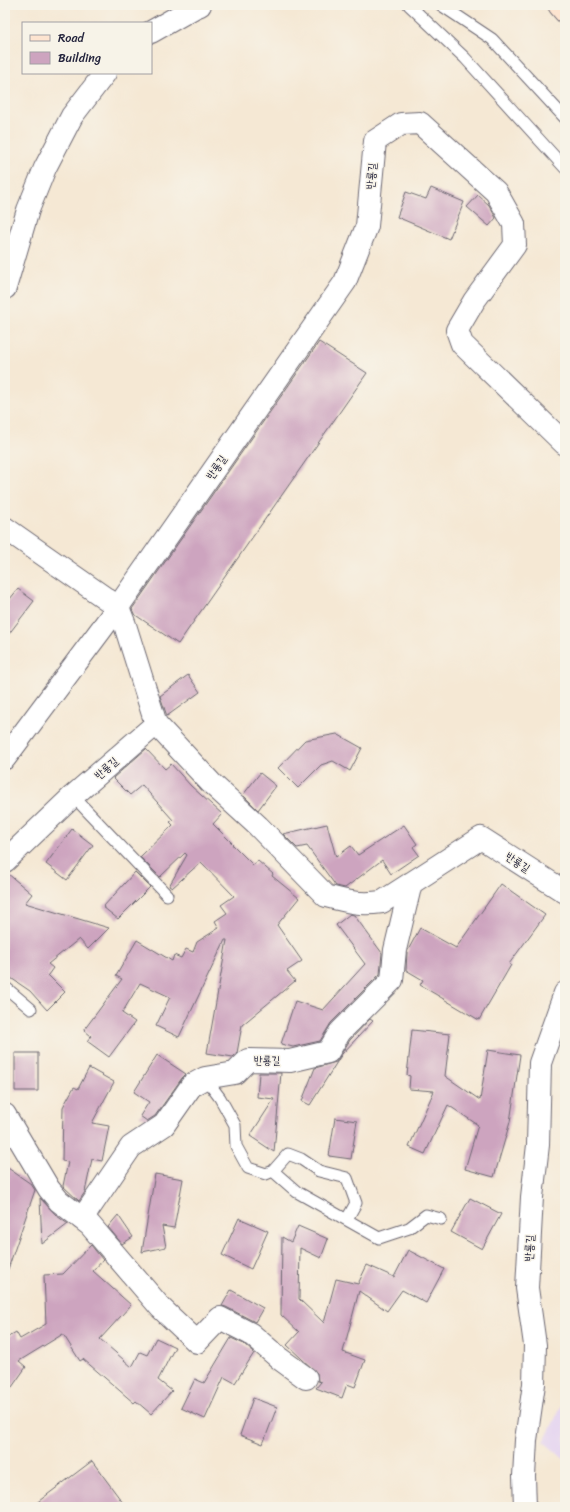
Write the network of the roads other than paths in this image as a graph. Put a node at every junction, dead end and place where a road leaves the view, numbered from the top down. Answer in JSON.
{"nodes":[{"id":1,"x":200,"y":5,"type":"edge"},
{"id":2,"x":409,"y":5,"type":"edge"},
{"id":3,"x":441,"y":5,"type":"edge"},
{"id":4,"x":559,"y":5,"type":"edge"},
{"id":5,"x":565,"y":12,"type":"edge"},
{"id":6,"x":152,"y":31,"type":"edge"},
{"id":7,"x":104,"y":74,"type":"edge"},
{"id":8,"x":565,"y":118,"type":"edge"},
{"id":9,"x":565,"y":168,"type":"edge"},
{"id":10,"x":5,"y":288,"type":"edge"},
{"id":11,"x":565,"y":444,"type":"edge"},
{"id":12,"x":5,"y":528,"type":"edge"},
{"id":13,"x":118,"y":608,"type":"junction"},
{"id":14,"x":156,"y":724,"type":"junction"},
{"id":15,"x":5,"y":758,"type":"edge"},
{"id":16,"x":73,"y":796,"type":"junction"},
{"id":17,"x":5,"y":862,"type":"edge"},
{"id":18,"x":412,"y":883,"type":"junction"},
{"id":19,"x":565,"y":892,"type":"edge"},
{"id":20,"x":167,"y":895,"type":"dead end"},
{"id":21,"x":5,"y":987,"type":"edge"},
{"id":22,"x":565,"y":993,"type":"edge"},
{"id":23,"x":31,"y":1010,"type":"dead end"},
{"id":24,"x":205,"y":1078,"type":"junction"},
{"id":25,"x":5,"y":1115,"type":"edge"},
{"id":26,"x":273,"y":1171,"type":"junction"},
{"id":27,"x":82,"y":1219,"type":"junction"},
{"id":28,"x":347,"y":1219,"type":"junction"},
{"id":29,"x":441,"y":1219,"type":"dead end"},
{"id":30,"x":306,"y":1378,"type":"dead end"},
{"id":31,"x":525,"y":1507,"type":"edge"}],
"edges":[{"from":1,"to":6,"type":"street"},
{"from":2,"to":9,"type":"lane"},
{"from":3,"to":8,"type":"lane"},
{"from":4,"to":5,"type":"main road"},
{"from":7,"to":10,"type":"street"},
{"from":11,"to":13,"type":"street","name":"반룡길"},
{"from":12,"to":13,"type":"street"},
{"from":13,"to":14,"type":"street","name":"반룡길"},
{"from":13,"to":15,"type":"street","name":"반룡길"},
{"from":14,"to":16,"type":"street","name":"반룡길"},
{"from":14,"to":18,"type":"street","name":"반룡길"},
{"from":16,"to":17,"type":"street","name":"반룡길"},
{"from":16,"to":20,"type":"lane"},
{"from":18,"to":19,"type":"street","name":"반룡길"},
{"from":18,"to":24,"type":"street","name":"반룡길"},
{"from":21,"to":23,"type":"lane"},
{"from":22,"to":31,"type":"street","name":"반룡길"},
{"from":24,"to":26,"type":"lane"},
{"from":24,"to":27,"type":"street","name":"반룡길"},
{"from":25,"to":27,"type":"street"},
{"from":26,"to":28,"type":"lane"},
{"from":26,"to":28,"type":"lane"},
{"from":27,"to":30,"type":"street"},
{"from":28,"to":29,"type":"lane"}]}
